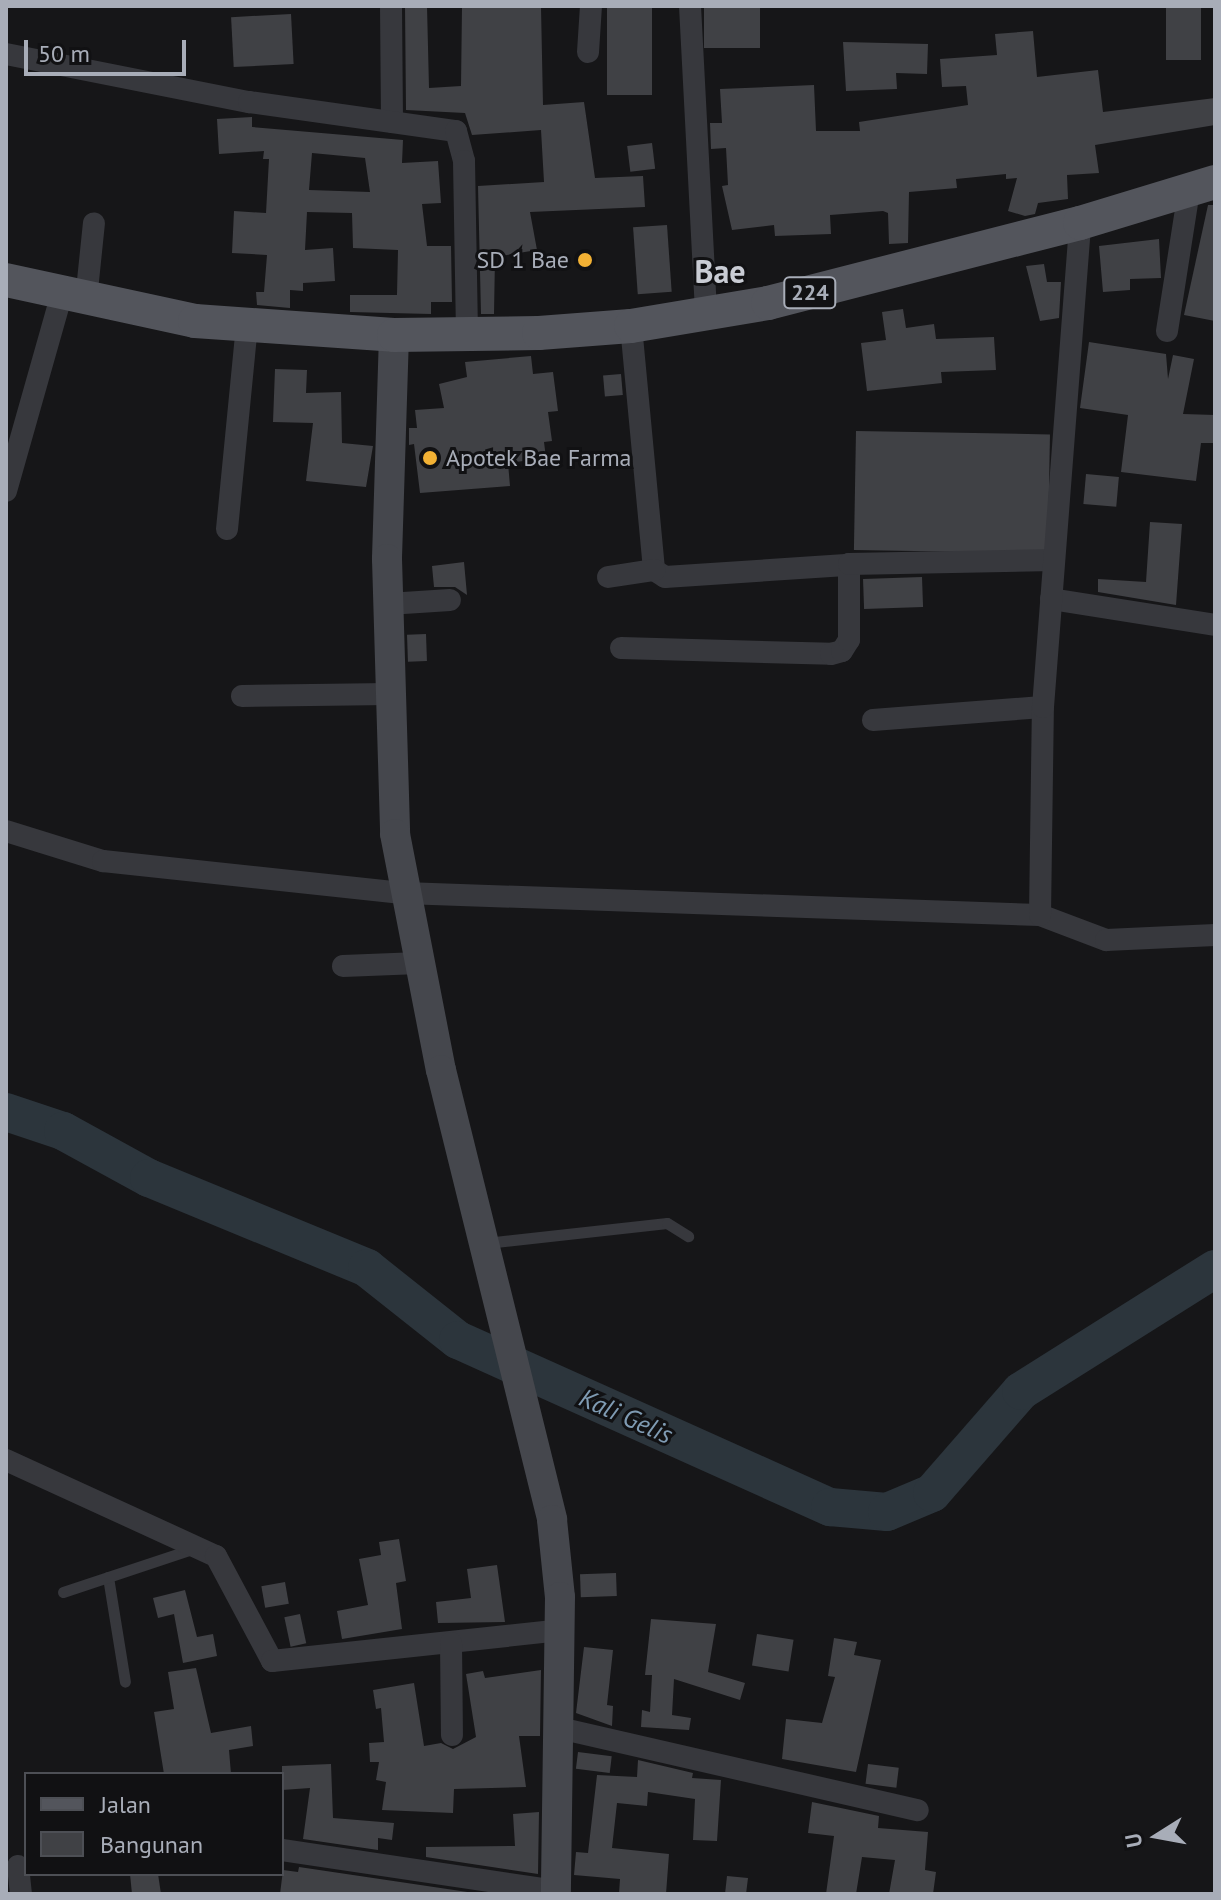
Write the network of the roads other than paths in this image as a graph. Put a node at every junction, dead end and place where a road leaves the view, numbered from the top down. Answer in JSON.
{"nodes":[{"id":1,"x":391,"y":6,"type":"edge"},
{"id":2,"x":591,"y":6,"type":"edge"},
{"id":3,"x":690,"y":6,"type":"edge"},
{"id":4,"x":588,"y":52,"type":"dead end"},
{"id":5,"x":6,"y":54,"type":"edge"},
{"id":6,"x":392,"y":122,"type":"junction"},
{"id":7,"x":1202,"y":186,"type":"edge"},
{"id":8,"x":94,"y":223,"type":"dead end"},
{"id":9,"x":1080,"y":223,"type":"junction"},
{"id":10,"x":6,"y":280,"type":"edge"},
{"id":11,"x":74,"y":298,"type":"junction"},
{"id":12,"x":706,"y":315,"type":"junction"},
{"id":13,"x":247,"y":325,"type":"junction"},
{"id":14,"x":631,"y":326,"type":"junction"},
{"id":15,"x":1167,"y":331,"type":"dead end"},
{"id":16,"x":467,"y":334,"type":"junction"},
{"id":17,"x":394,"y":335,"type":"junction"},
{"id":18,"x":6,"y":491,"type":"edge"},
{"id":19,"x":227,"y":529,"type":"dead end"},
{"id":20,"x":1054,"y":560,"type":"junction"},
{"id":21,"x":846,"y":565,"type":"junction"},
{"id":22,"x":654,"y":570,"type":"junction"},
{"id":23,"x":608,"y":577,"type":"dead end"},
{"id":24,"x":1051,"y":599,"type":"junction"},
{"id":25,"x":450,"y":600,"type":"dead end"},
{"id":26,"x":388,"y":604,"type":"junction"},
{"id":27,"x":1215,"y":625,"type":"edge"},
{"id":28,"x":621,"y":648,"type":"dead end"},
{"id":29,"x":389,"y":694,"type":"junction"},
{"id":30,"x":242,"y":696,"type":"dead end"},
{"id":31,"x":1043,"y":707,"type":"junction"},
{"id":32,"x":873,"y":720,"type":"dead end"},
{"id":33,"x":6,"y":831,"type":"edge"},
{"id":34,"x":404,"y":893,"type":"junction"},
{"id":35,"x":1040,"y":915,"type":"junction"},
{"id":36,"x":1215,"y":935,"type":"edge"},
{"id":37,"x":419,"y":963,"type":"junction"},
{"id":38,"x":343,"y":966,"type":"dead end"},
{"id":39,"x":688,"y":1236,"type":"dead end"},
{"id":40,"x":485,"y":1243,"type":"junction"},
{"id":41,"x":6,"y":1460,"type":"edge"},
{"id":42,"x":200,"y":1547,"type":"junction"},
{"id":43,"x":108,"y":1577,"type":"junction"},
{"id":44,"x":63,"y":1592,"type":"dead end"},
{"id":45,"x":560,"y":1630,"type":"junction"},
{"id":46,"x":451,"y":1643,"type":"junction"},
{"id":47,"x":125,"y":1682,"type":"dead end"},
{"id":48,"x":559,"y":1728,"type":"junction"},
{"id":49,"x":452,"y":1735,"type":"dead end"},
{"id":50,"x":918,"y":1810,"type":"dead end"},
{"id":51,"x":284,"y":1850,"type":"edge"},
{"id":52,"x":17,"y":1866,"type":"edge"},
{"id":53,"x":556,"y":1892,"type":"edge"},
{"id":54,"x":21,"y":1894,"type":"edge"}],
"edges":[{"from":1,"to":6,"type":"street"},
{"from":2,"to":4,"type":"street"},
{"from":3,"to":12,"type":"street"},
{"from":5,"to":6,"type":"street"},
{"from":6,"to":16,"type":"street"},
{"from":7,"to":9,"type":"main road","number":"224"},
{"from":7,"to":15,"type":"street"},
{"from":8,"to":11,"type":"street"},
{"from":9,"to":12,"type":"main road","number":"224"},
{"from":9,"to":20,"type":"street"},
{"from":10,"to":11,"type":"main road","number":"224"},
{"from":11,"to":13,"type":"main road","number":"224"},
{"from":11,"to":18,"type":"street"},
{"from":12,"to":14,"type":"main road","number":"224"},
{"from":13,"to":17,"type":"main road","number":"224"},
{"from":13,"to":19,"type":"street"},
{"from":14,"to":16,"type":"main road","number":"224"},
{"from":14,"to":22,"type":"street"},
{"from":16,"to":17,"type":"main road","number":"224"},
{"from":17,"to":26,"type":"street"},
{"from":20,"to":21,"type":"street"},
{"from":20,"to":24,"type":"street"},
{"from":21,"to":22,"type":"street"},
{"from":21,"to":28,"type":"street"},
{"from":22,"to":23,"type":"street"},
{"from":24,"to":27,"type":"street"},
{"from":24,"to":31,"type":"street"},
{"from":25,"to":26,"type":"street"},
{"from":26,"to":29,"type":"street"},
{"from":29,"to":30,"type":"street"},
{"from":29,"to":34,"type":"street"},
{"from":31,"to":32,"type":"street"},
{"from":31,"to":35,"type":"street"},
{"from":33,"to":34,"type":"street"},
{"from":34,"to":35,"type":"street"},
{"from":34,"to":37,"type":"street"},
{"from":35,"to":36,"type":"street"},
{"from":37,"to":38,"type":"street"},
{"from":37,"to":40,"type":"street"},
{"from":39,"to":40,"type":"lane"},
{"from":40,"to":45,"type":"street"},
{"from":41,"to":42,"type":"street"},
{"from":42,"to":43,"type":"lane"},
{"from":42,"to":46,"type":"street"},
{"from":43,"to":44,"type":"lane"},
{"from":43,"to":47,"type":"lane"},
{"from":45,"to":46,"type":"street"},
{"from":45,"to":48,"type":"street"},
{"from":46,"to":49,"type":"street"},
{"from":48,"to":50,"type":"street"},
{"from":48,"to":53,"type":"street"},
{"from":51,"to":53,"type":"street"},
{"from":52,"to":54,"type":"street"}]}
